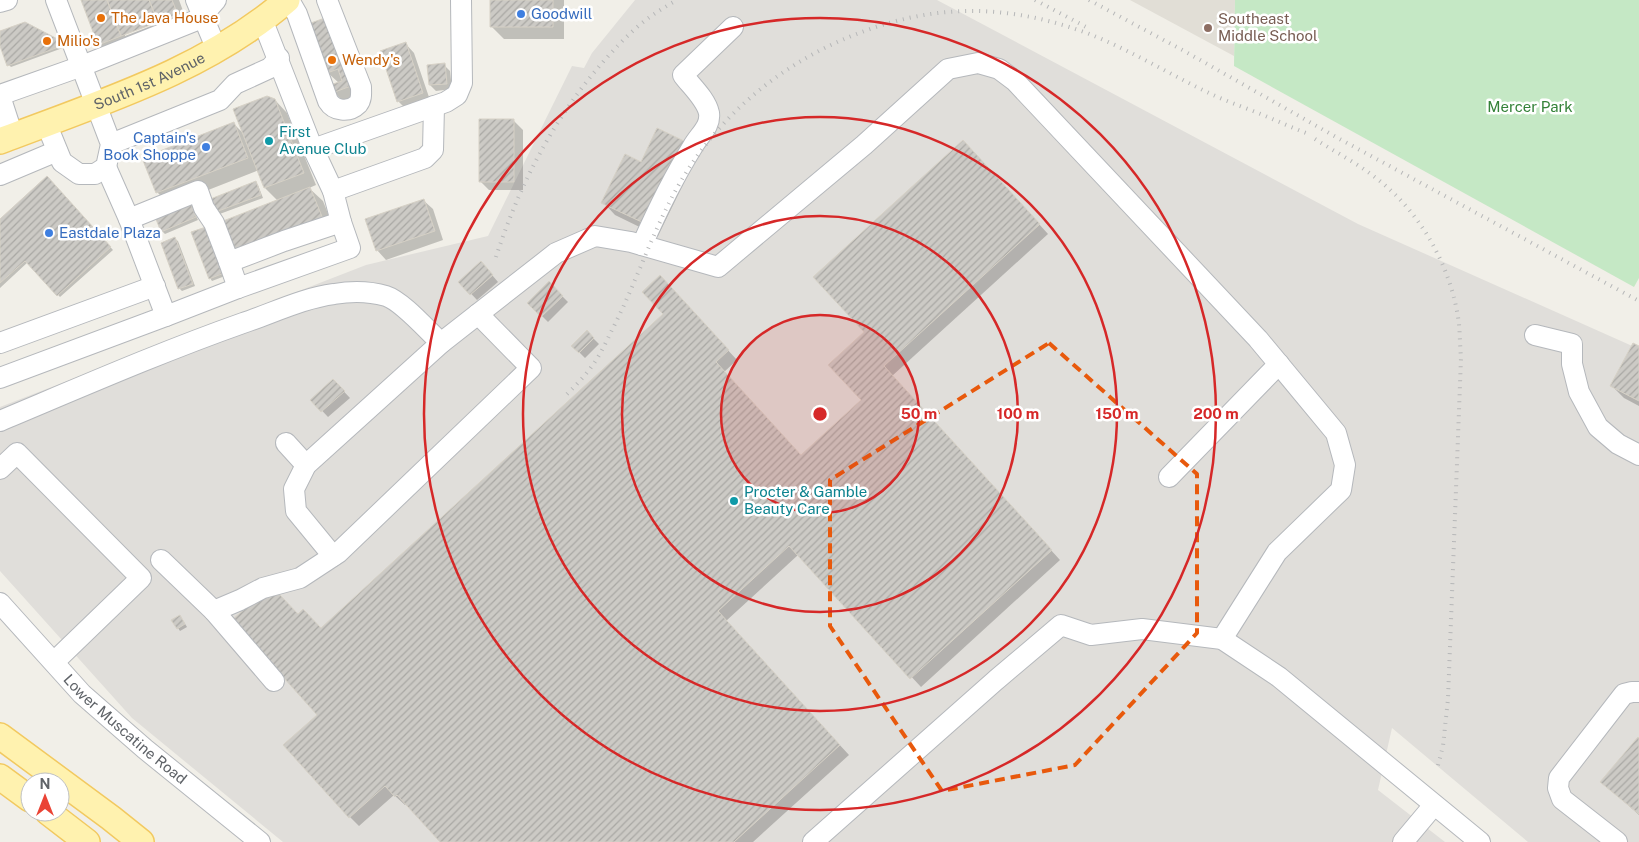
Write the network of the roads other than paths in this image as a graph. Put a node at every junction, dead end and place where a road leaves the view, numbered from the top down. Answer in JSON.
{"nodes":[{"id":1,"x":7,"y":0,"type":"edge"},
{"id":2,"x":56,"y":0,"type":"edge"},
{"id":3,"x":216,"y":0,"type":"edge"},
{"id":4,"x":288,"y":0,"type":"edge"},
{"id":5,"x":327,"y":0,"type":"edge"},
{"id":6,"x":461,"y":0,"type":"edge"},
{"id":7,"x":0,"y":2,"type":"edge"},
{"id":8,"x":199,"y":8,"type":"edge"},
{"id":9,"x":262,"y":19,"type":"junction"},
{"id":10,"x":733,"y":28,"type":"dead end"},
{"id":11,"x":217,"y":50,"type":"junction"},
{"id":12,"x":279,"y":58,"type":"junction"},
{"id":13,"x":82,"y":66,"type":"junction"},
{"id":14,"x":0,"y":96,"type":"edge"},
{"id":15,"x":96,"y":104,"type":"junction"},
{"id":16,"x":434,"y":106,"type":"junction"},
{"id":17,"x":46,"y":123,"type":"junction"},
{"id":18,"x":7,"y":138,"type":"edge"},
{"id":19,"x":111,"y":144,"type":"junction"},
{"id":20,"x":313,"y":149,"type":"junction"},
{"id":21,"x":57,"y":151,"type":"junction"},
{"id":22,"x":106,"y":168,"type":"junction"},
{"id":23,"x":0,"y":176,"type":"edge"},
{"id":24,"x":333,"y":192,"type":"junction"},
{"id":25,"x":129,"y":218,"type":"junction"},
{"id":26,"x":341,"y":222,"type":"junction"},
{"id":27,"x":642,"y":245,"type":"junction"},
{"id":28,"x":229,"y":262,"type":"junction"},
{"id":29,"x":155,"y":286,"type":"junction"},
{"id":30,"x":238,"y":288,"type":"junction"},
{"id":31,"x":478,"y":314,"type":"junction"},
{"id":32,"x":166,"y":316,"type":"junction"},
{"id":33,"x":1535,"y":335,"type":"dead end"},
{"id":34,"x":0,"y":343,"type":"edge"},
{"id":35,"x":441,"y":343,"type":"junction"},
{"id":36,"x":1279,"y":364,"type":"junction"},
{"id":37,"x":0,"y":378,"type":"edge"},
{"id":38,"x":0,"y":421,"type":"edge"},
{"id":39,"x":286,"y":444,"type":"dead end"},
{"id":40,"x":1639,"y":455,"type":"edge"},
{"id":41,"x":306,"y":465,"type":"junction"},
{"id":42,"x":0,"y":469,"type":"edge"},
{"id":43,"x":1168,"y":477,"type":"dead end"},
{"id":44,"x":333,"y":556,"type":"junction"},
{"id":45,"x":161,"y":560,"type":"dead end"},
{"id":46,"x":0,"y":603,"type":"edge"},
{"id":47,"x":214,"y":611,"type":"junction"},
{"id":48,"x":1222,"y":639,"type":"junction"},
{"id":49,"x":54,"y":662,"type":"junction"},
{"id":50,"x":274,"y":681,"type":"dead end"},
{"id":51,"x":1639,"y":692,"type":"edge"},
{"id":52,"x":0,"y":736,"type":"edge"},
{"id":53,"x":0,"y":777,"type":"edge"},
{"id":54,"x":20,"y":792,"type":"edge"},
{"id":55,"x":1434,"y":805,"type":"junction"},
{"id":56,"x":61,"y":822,"type":"edge"},
{"id":57,"x":87,"y":842,"type":"edge"},
{"id":58,"x":141,"y":842,"type":"edge"},
{"id":59,"x":260,"y":842,"type":"edge"},
{"id":60,"x":813,"y":842,"type":"edge"},
{"id":61,"x":1403,"y":842,"type":"edge"},
{"id":62,"x":1480,"y":842,"type":"edge"},
{"id":63,"x":1617,"y":842,"type":"edge"}],
"edges":[{"from":1,"to":7,"type":"street"},
{"from":2,"to":13,"type":"street"},
{"from":3,"to":8,"type":"street"},
{"from":4,"to":5,"type":"street"},
{"from":4,"to":9,"type":"main road","name":"South 1st Avenue"},
{"from":6,"to":16,"type":"street"},
{"from":8,"to":11,"type":"street"},
{"from":8,"to":13,"type":"street"},
{"from":9,"to":11,"type":"main road","name":"South 1st Avenue"},
{"from":9,"to":12,"type":"street"},
{"from":10,"to":27,"type":"street"},
{"from":11,"to":15,"type":"main road","name":"South 1st Avenue"},
{"from":12,"to":19,"type":"street"},
{"from":12,"to":20,"type":"street"},
{"from":13,"to":14,"type":"street"},
{"from":13,"to":15,"type":"street"},
{"from":14,"to":18,"type":"street"},
{"from":15,"to":17,"type":"main road","name":"South 1st Avenue"},
{"from":15,"to":19,"type":"street"},
{"from":16,"to":20,"type":"street"},
{"from":16,"to":24,"type":"street"},
{"from":17,"to":18,"type":"main road","name":"South 1st Avenue"},
{"from":17,"to":21,"type":"street"},
{"from":19,"to":22,"type":"street"},
{"from":20,"to":24,"type":"street"},
{"from":21,"to":22,"type":"street"},
{"from":21,"to":23,"type":"street"},
{"from":22,"to":25,"type":"street"},
{"from":24,"to":26,"type":"street"},
{"from":25,"to":28,"type":"street"},
{"from":25,"to":29,"type":"street"},
{"from":26,"to":28,"type":"street"},
{"from":26,"to":30,"type":"street"},
{"from":27,"to":31,"type":"street"},
{"from":27,"to":36,"type":"street"},
{"from":28,"to":30,"type":"street"},
{"from":29,"to":32,"type":"street"},
{"from":29,"to":34,"type":"street"},
{"from":30,"to":32,"type":"street"},
{"from":31,"to":35,"type":"street"},
{"from":31,"to":44,"type":"street"},
{"from":32,"to":37,"type":"street"},
{"from":33,"to":40,"type":"street"},
{"from":35,"to":38,"type":"street"},
{"from":35,"to":41,"type":"street"},
{"from":36,"to":43,"type":"street"},
{"from":36,"to":48,"type":"street"},
{"from":39,"to":41,"type":"street"},
{"from":41,"to":44,"type":"street"},
{"from":42,"to":49,"type":"street"},
{"from":44,"to":47,"type":"street"},
{"from":45,"to":47,"type":"street"},
{"from":46,"to":49,"type":"street","name":"Lower Muscatine Road"},
{"from":47,"to":50,"type":"street"},
{"from":48,"to":55,"type":"street"},
{"from":48,"to":60,"type":"street"},
{"from":49,"to":59,"type":"street","name":"Lower Muscatine Road"},
{"from":51,"to":63,"type":"street"},
{"from":52,"to":58,"type":"main road"},
{"from":53,"to":54,"type":"main road"},
{"from":55,"to":61,"type":"street"},
{"from":55,"to":62,"type":"street"},
{"from":56,"to":57,"type":"main road"}]}
